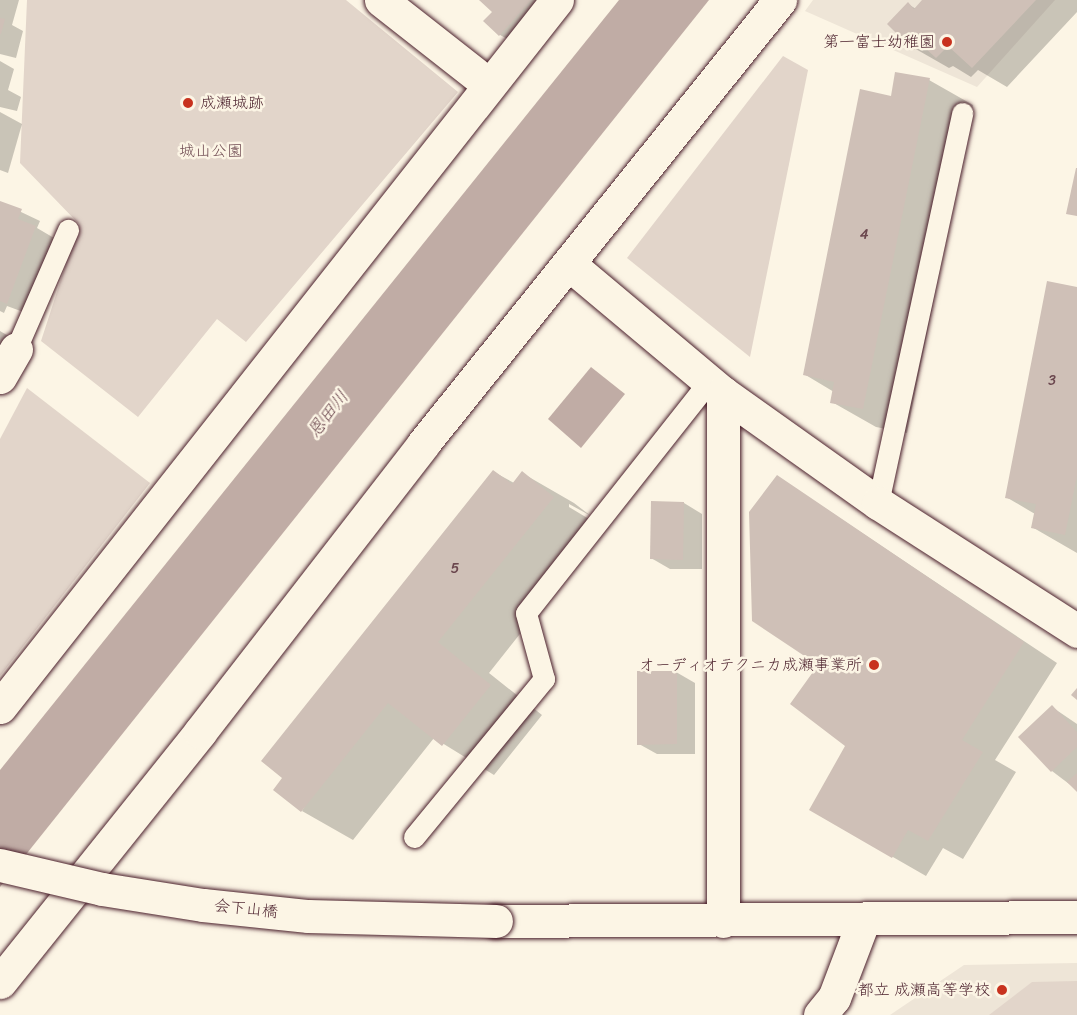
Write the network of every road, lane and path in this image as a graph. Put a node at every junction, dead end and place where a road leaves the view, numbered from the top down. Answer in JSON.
{"nodes":[{"id":1,"x":381,"y":0,"type":"edge"},
{"id":2,"x":558,"y":0,"type":"edge"},
{"id":3,"x":780,"y":0,"type":"edge"},
{"id":4,"x":488,"y":84,"type":"junction"},
{"id":5,"x":962,"y":113,"type":"dead end"},
{"id":6,"x":68,"y":231,"type":"dead end"},
{"id":7,"x":569,"y":264,"type":"junction"},
{"id":8,"x":16,"y":349,"type":"joint"},
{"id":9,"x":0,"y":377,"type":"edge"},
{"id":10,"x":716,"y":387,"type":"junction"},
{"id":11,"x":878,"y":503,"type":"junction"},
{"id":12,"x":1077,"y":631,"type":"edge"},
{"id":13,"x":0,"y":707,"type":"edge"},
{"id":14,"x":414,"y":837,"type":"dead end"},
{"id":15,"x":0,"y":866,"type":"edge"},
{"id":16,"x":1074,"y":912,"type":"edge"},
{"id":17,"x":864,"y":919,"type":"junction"},
{"id":18,"x":723,"y":921,"type":"junction"},
{"id":19,"x":0,"y":982,"type":"edge"},
{"id":20,"x":820,"y":1015,"type":"edge"}],
"edges":[{"from":1,"to":4,"type":"street"},
{"from":2,"to":4,"type":"street"},
{"from":3,"to":7,"type":"street"},
{"from":4,"to":13,"type":"street"},
{"from":5,"to":11,"type":"lane"},
{"from":6,"to":8,"type":"lane"},
{"from":7,"to":10,"type":"street"},
{"from":7,"to":19,"type":"street"},
{"from":8,"to":9,"type":"street"},
{"from":10,"to":11,"type":"street"},
{"from":10,"to":14,"type":"lane"},
{"from":10,"to":18,"type":"street"},
{"from":11,"to":12,"type":"street"},
{"from":15,"to":18,"type":"street","name":"会下山橋","bridge":true},
{"from":16,"to":17,"type":"street","name":"会下山橋"},
{"from":17,"to":18,"type":"street","name":"会下山橋"},
{"from":17,"to":20,"type":"street"}]}
